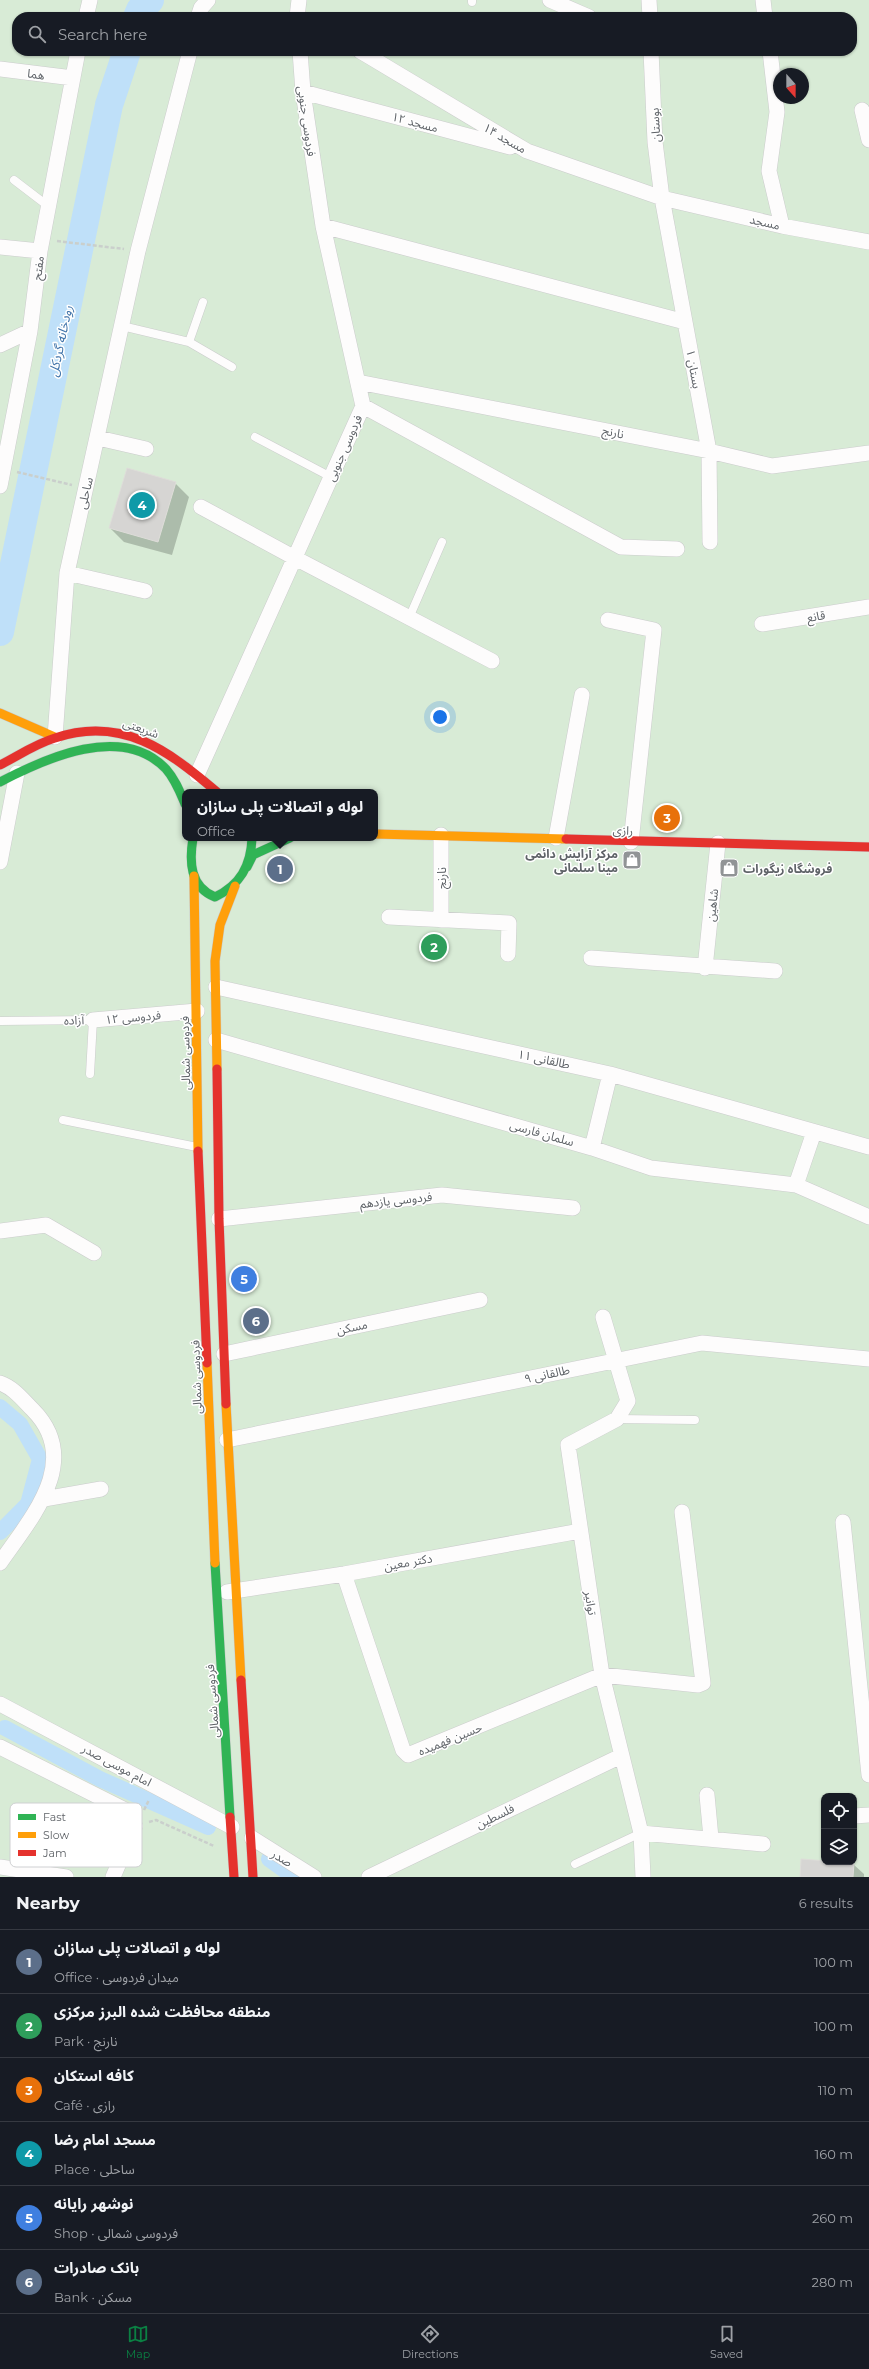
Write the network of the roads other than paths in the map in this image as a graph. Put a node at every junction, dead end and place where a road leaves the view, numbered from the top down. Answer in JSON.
{"nodes":[{"id":1,"x":208,"y":0,"type":"edge"},
{"id":2,"x":550,"y":0,"type":"edge"},
{"id":3,"x":649,"y":0,"type":"edge"},
{"id":4,"x":763,"y":0,"type":"edge"},
{"id":5,"x":200,"y":12,"type":"edge"},
{"id":6,"x":578,"y":12,"type":"edge"},
{"id":7,"x":650,"y":12,"type":"edge"},
{"id":8,"x":764,"y":12,"type":"edge"},
{"id":9,"x":77,"y":56,"type":"edge"},
{"id":10,"x":189,"y":56,"type":"edge"},
{"id":11,"x":300,"y":56,"type":"edge"},
{"id":12,"x":368,"y":56,"type":"edge"},
{"id":13,"x":651,"y":56,"type":"edge"},
{"id":14,"x":771,"y":56,"type":"edge"},
{"id":15,"x":0,"y":68,"type":"edge"},
{"id":16,"x":73,"y":78,"type":"junction"},
{"id":17,"x":303,"y":92,"type":"junction"},
{"id":18,"x":862,"y":110,"type":"dead end"},
{"id":19,"x":869,"y":140,"type":"edge"},
{"id":20,"x":527,"y":151,"type":"junction"},
{"id":21,"x":14,"y":180,"type":"dead end"},
{"id":22,"x":662,"y":198,"type":"junction"},
{"id":23,"x":48,"y":206,"type":"junction"},
{"id":24,"x":323,"y":226,"type":"junction"},
{"id":25,"x":782,"y":226,"type":"junction"},
{"id":26,"x":869,"y":242,"type":"edge"},
{"id":27,"x":41,"y":245,"type":"junction"},
{"id":28,"x":0,"y":247,"type":"edge"},
{"id":29,"x":203,"y":302,"type":"dead end"},
{"id":30,"x":685,"y":322,"type":"junction"},
{"id":31,"x":122,"y":326,"type":"junction"},
{"id":32,"x":30,"y":331,"type":"junction"},
{"id":33,"x":189,"y":342,"type":"junction"},
{"id":34,"x":0,"y":345,"type":"edge"},
{"id":35,"x":232,"y":367,"type":"dead end"},
{"id":36,"x":358,"y":382,"type":"junction"},
{"id":37,"x":364,"y":406,"type":"junction"},
{"id":38,"x":254,"y":437,"type":"dead end"},
{"id":39,"x":98,"y":438,"type":"junction"},
{"id":40,"x":146,"y":449,"type":"dead end"},
{"id":41,"x":709,"y":451,"type":"junction"},
{"id":42,"x":869,"y":453,"type":"edge"},
{"id":43,"x":331,"y":477,"type":"junction"},
{"id":44,"x":0,"y":486,"type":"edge"},
{"id":45,"x":202,"y":507,"type":"dead end"},
{"id":46,"x":442,"y":542,"type":"dead end"},
{"id":47,"x":710,"y":542,"type":"dead end"},
{"id":48,"x":677,"y":549,"type":"dead end"},
{"id":49,"x":295,"y":558,"type":"junction"},
{"id":50,"x":68,"y":573,"type":"junction"},
{"id":51,"x":145,"y":591,"type":"dead end"},
{"id":52,"x":869,"y":607,"type":"edge"},
{"id":53,"x":409,"y":618,"type":"junction"},
{"id":54,"x":608,"y":620,"type":"dead end"},
{"id":55,"x":762,"y":624,"type":"dead end"},
{"id":56,"x":492,"y":661,"type":"dead end"},
{"id":57,"x":582,"y":695,"type":"dead end"},
{"id":58,"x":0,"y":713,"type":"edge"},
{"id":59,"x":55,"y":737,"type":"junction"},
{"id":60,"x":0,"y":765,"type":"edge"},
{"id":61,"x":17,"y":773,"type":"junction"},
{"id":62,"x":197,"y":775,"type":"junction"},
{"id":63,"x":0,"y":782,"type":"edge"},
{"id":64,"x":213,"y":789,"type":"edge"},
{"id":65,"x":182,"y":796,"type":"edge"},
{"id":66,"x":378,"y":834,"type":"edge"},
{"id":67,"x":441,"y":835,"type":"junction"},
{"id":68,"x":556,"y":838,"type":"junction"},
{"id":69,"x":193,"y":841,"type":"edge"},
{"id":70,"x":252,"y":841,"type":"edge"},
{"id":71,"x":283,"y":841,"type":"edge"},
{"id":72,"x":631,"y":842,"type":"junction"},
{"id":73,"x":718,"y":843,"type":"junction"},
{"id":74,"x":869,"y":848,"type":"edge"},
{"id":75,"x":0,"y":862,"type":"edge"},
{"id":76,"x":194,"y":876,"type":"junction"},
{"id":77,"x":243,"y":876,"type":"junction"},
{"id":78,"x":235,"y":886,"type":"junction"},
{"id":79,"x":389,"y":917,"type":"dead end"},
{"id":80,"x":441,"y":920,"type":"junction"},
{"id":81,"x":508,"y":954,"type":"dead end"},
{"id":82,"x":590,"y":958,"type":"dead end"},
{"id":83,"x":705,"y":968,"type":"junction"},
{"id":84,"x":775,"y":971,"type":"dead end"},
{"id":85,"x":216,"y":986,"type":"junction"},
{"id":86,"x":197,"y":1011,"type":"junction"},
{"id":87,"x":93,"y":1020,"type":"junction"},
{"id":88,"x":0,"y":1021,"type":"edge"},
{"id":89,"x":216,"y":1040,"type":"junction"},
{"id":90,"x":90,"y":1074,"type":"dead end"},
{"id":91,"x":610,"y":1074,"type":"junction"},
{"id":92,"x":64,"y":1120,"type":"dead end"},
{"id":93,"x":814,"y":1132,"type":"junction"},
{"id":94,"x":869,"y":1147,"type":"edge"},
{"id":95,"x":198,"y":1148,"type":"junction"},
{"id":96,"x":592,"y":1148,"type":"junction"},
{"id":97,"x":796,"y":1185,"type":"junction"},
{"id":98,"x":573,"y":1208,"type":"dead end"},
{"id":99,"x":869,"y":1217,"type":"edge"},
{"id":100,"x":219,"y":1219,"type":"junction"},
{"id":101,"x":0,"y":1231,"type":"edge"},
{"id":102,"x":94,"y":1253,"type":"dead end"},
{"id":103,"x":480,"y":1300,"type":"dead end"},
{"id":104,"x":603,"y":1317,"type":"dead end"},
{"id":105,"x":224,"y":1354,"type":"junction"},
{"id":106,"x":869,"y":1359,"type":"edge"},
{"id":107,"x":616,"y":1360,"type":"junction"},
{"id":108,"x":0,"y":1383,"type":"edge"},
{"id":109,"x":617,"y":1419,"type":"junction"},
{"id":110,"x":695,"y":1420,"type":"dead end"},
{"id":111,"x":227,"y":1440,"type":"junction"},
{"id":112,"x":101,"y":1489,"type":"dead end"},
{"id":113,"x":44,"y":1499,"type":"junction"},
{"id":114,"x":682,"y":1512,"type":"dead end"},
{"id":115,"x":843,"y":1522,"type":"dead end"},
{"id":116,"x":580,"y":1531,"type":"junction"},
{"id":117,"x":0,"y":1563,"type":"edge"},
{"id":118,"x":344,"y":1574,"type":"junction"},
{"id":119,"x":237,"y":1591,"type":"junction"},
{"id":120,"x":216,"y":1592,"type":"junction"},
{"id":121,"x":863,"y":1644,"type":"edge"},
{"id":122,"x":602,"y":1675,"type":"junction"},
{"id":123,"x":1,"y":1708,"type":"edge"},
{"id":124,"x":0,"y":1747,"type":"edge"},
{"id":125,"x":621,"y":1756,"type":"junction"},
{"id":126,"x":869,"y":1775,"type":"edge"},
{"id":127,"x":707,"y":1795,"type":"dead end"},
{"id":128,"x":111,"y":1803,"type":"edge"},
{"id":129,"x":869,"y":1815,"type":"edge"},
{"id":130,"x":857,"y":1816,"type":"edge"},
{"id":131,"x":232,"y":1827,"type":"junction"},
{"id":132,"x":641,"y":1833,"type":"junction"},
{"id":133,"x":252,"y":1838,"type":"junction"},
{"id":134,"x":711,"y":1838,"type":"junction"},
{"id":135,"x":762,"y":1844,"type":"dead end"},
{"id":136,"x":575,"y":1864,"type":"dead end"},
{"id":137,"x":0,"y":1867,"type":"edge"},
{"id":138,"x":117,"y":1867,"type":"edge"},
{"id":139,"x":66,"y":1877,"type":"edge"},
{"id":140,"x":113,"y":1877,"type":"edge"},
{"id":141,"x":234,"y":1877,"type":"edge"},
{"id":142,"x":254,"y":1877,"type":"edge"},
{"id":143,"x":314,"y":1877,"type":"edge"},
{"id":144,"x":369,"y":1877,"type":"edge"},
{"id":145,"x":643,"y":1877,"type":"edge"}],
"edges":[{"from":1,"to":5,"type":"street"},
{"from":2,"to":6,"type":"street"},
{"from":3,"to":7,"type":"street"},
{"from":4,"to":8,"type":"street"},
{"from":9,"to":16,"type":"street","name":"مفتح"},
{"from":10,"to":31,"type":"street","name":"ساحلی"},
{"from":11,"to":17,"type":"street","name":"فردوسی جنوبی"},
{"from":12,"to":20,"type":"street","name":"مسجد ۱۴"},
{"from":13,"to":22,"type":"street","name":"بوستان"},
{"from":14,"to":25,"type":"street"},
{"from":15,"to":16,"type":"street","name":"هما"},
{"from":16,"to":23,"type":"street","name":"مفتح"},
{"from":17,"to":20,"type":"street","name":"مسجد ۱۲"},
{"from":17,"to":24,"type":"street","name":"فردوسی جنوبی"},
{"from":18,"to":19,"type":"street"},
{"from":20,"to":22,"type":"street","name":"مسجد ۱۴"},
{"from":21,"to":23,"type":"lane"},
{"from":22,"to":25,"type":"street","name":"مسجد"},
{"from":22,"to":30,"type":"street","name":"بستان ۱"},
{"from":23,"to":27,"type":"street","name":"مفتح"},
{"from":24,"to":30,"type":"street"},
{"from":24,"to":36,"type":"street","name":"فردوسی جنوبی"},
{"from":25,"to":26,"type":"street","name":"مسجد"},
{"from":27,"to":28,"type":"street"},
{"from":27,"to":32,"type":"street","name":"مفتح"},
{"from":29,"to":33,"type":"lane"},
{"from":30,"to":41,"type":"street","name":"بستان ۱"},
{"from":31,"to":33,"type":"lane"},
{"from":31,"to":39,"type":"street","name":"ساحلی"},
{"from":32,"to":34,"type":"street"},
{"from":32,"to":44,"type":"street","name":"مفتح"},
{"from":33,"to":35,"type":"lane"},
{"from":36,"to":37,"type":"street","name":"فردوسی جنوبی"},
{"from":36,"to":41,"type":"street","name":"نارنج"},
{"from":37,"to":43,"type":"street","name":"فردوسی جنوبی"},
{"from":37,"to":48,"type":"street"},
{"from":38,"to":43,"type":"lane"},
{"from":39,"to":40,"type":"street"},
{"from":39,"to":50,"type":"street","name":"ساحلی"},
{"from":41,"to":42,"type":"street","name":"نارنج"},
{"from":41,"to":47,"type":"street","name":"بستان ۱"},
{"from":43,"to":49,"type":"street","name":"فردوسی جنوبی"},
{"from":45,"to":49,"type":"street"},
{"from":46,"to":53,"type":"lane"},
{"from":49,"to":53,"type":"street"},
{"from":49,"to":62,"type":"street","name":"فردوسی جنوبی"},
{"from":50,"to":51,"type":"street"},
{"from":50,"to":59,"type":"street","name":"ساحلی"},
{"from":52,"to":55,"type":"street","name":"قانع"},
{"from":53,"to":56,"type":"street"},
{"from":54,"to":72,"type":"street"},
{"from":57,"to":68,"type":"street"},
{"from":58,"to":59,"type":"street"},
{"from":59,"to":60,"type":"street","name":"شریعتی"},
{"from":59,"to":62,"type":"street","name":"شریعتی"},
{"from":61,"to":63,"type":"street","name":"شریعتی"},
{"from":61,"to":65,"type":"street","name":"شریعتی"},
{"from":61,"to":75,"type":"street"},
{"from":62,"to":64,"type":"street","name":"شریعتی"},
{"from":66,"to":67,"type":"street","name":"رازی"},
{"from":67,"to":68,"type":"street","name":"رازی"},
{"from":67,"to":80,"type":"street","name":"نارنج"},
{"from":68,"to":72,"type":"street","name":"رازی"},
{"from":69,"to":76,"type":"street"},
{"from":70,"to":77,"type":"street"},
{"from":71,"to":77,"type":"street"},
{"from":72,"to":73,"type":"street","name":"رازی"},
{"from":73,"to":74,"type":"street","name":"رازی"},
{"from":73,"to":83,"type":"street","name":"شاهین"},
{"from":76,"to":78,"type":"street"},
{"from":76,"to":86,"type":"street","name":"فردوسی شمالی"},
{"from":77,"to":78,"type":"street"},
{"from":78,"to":85,"type":"street"},
{"from":79,"to":80,"type":"street"},
{"from":80,"to":81,"type":"street"},
{"from":82,"to":83,"type":"street"},
{"from":83,"to":84,"type":"street"},
{"from":85,"to":89,"type":"street"},
{"from":85,"to":91,"type":"street","name":"طالقانی ۱۱"},
{"from":86,"to":87,"type":"street","name":"فردوسی ۱۲"},
{"from":86,"to":95,"type":"street","name":"فردوسی شمالی"},
{"from":87,"to":88,"type":"lane","name":"آزاده"},
{"from":87,"to":90,"type":"lane","name":"آزاده"},
{"from":89,"to":96,"type":"street","name":"سلمان فارسی"},
{"from":89,"to":100,"type":"street"},
{"from":91,"to":93,"type":"street","name":"طالقانی ۱۱"},
{"from":91,"to":96,"type":"street"},
{"from":92,"to":95,"type":"lane"},
{"from":93,"to":94,"type":"street","name":"طالقانی ۱۱"},
{"from":93,"to":97,"type":"street"},
{"from":95,"to":120,"type":"street","name":"فردوسی شمالی"},
{"from":96,"to":97,"type":"street","name":"سلمان فارسی"},
{"from":97,"to":99,"type":"street","name":"سلمان فارسی"},
{"from":98,"to":100,"type":"street","name":"فردوسی یازدهم"},
{"from":100,"to":105,"type":"street"},
{"from":101,"to":102,"type":"street"},
{"from":103,"to":105,"type":"street","name":"مسکن"},
{"from":104,"to":107,"type":"street"},
{"from":105,"to":111,"type":"street"},
{"from":106,"to":107,"type":"street","name":"طالقانی ۹"},
{"from":107,"to":109,"type":"street"},
{"from":107,"to":111,"type":"street","name":"طالقانی ۹"},
{"from":108,"to":113,"type":"street"},
{"from":109,"to":110,"type":"lane"},
{"from":109,"to":116,"type":"street","name":"توانیر"},
{"from":111,"to":119,"type":"street"},
{"from":112,"to":113,"type":"street"},
{"from":113,"to":117,"type":"street"},
{"from":114,"to":122,"type":"street"},
{"from":115,"to":121,"type":"street"},
{"from":116,"to":118,"type":"street","name":"دکتر معین"},
{"from":116,"to":122,"type":"street","name":"توانیر"},
{"from":118,"to":119,"type":"street","name":"دکتر معین"},
{"from":118,"to":122,"type":"street","name":"حسین فهمیده"},
{"from":119,"to":120,"type":"street","name":"دکتر معین"},
{"from":119,"to":133,"type":"street"},
{"from":120,"to":131,"type":"street","name":"فردوسی شمالی"},
{"from":121,"to":126,"type":"street"},
{"from":122,"to":125,"type":"street","name":"توانیر"},
{"from":123,"to":131,"type":"street","name":"امام موسی صدر"},
{"from":124,"to":128,"type":"street"},
{"from":125,"to":132,"type":"street","name":"توانیر"},
{"from":125,"to":144,"type":"street","name":"فلسطین"},
{"from":127,"to":134,"type":"street"},
{"from":129,"to":130,"type":"street"},
{"from":131,"to":141,"type":"street","name":"فردوسی شمالی"},
{"from":132,"to":134,"type":"street"},
{"from":132,"to":136,"type":"lane"},
{"from":132,"to":145,"type":"street","name":"توانیر"},
{"from":133,"to":142,"type":"street"},
{"from":133,"to":143,"type":"street","name":"صدر"},
{"from":134,"to":135,"type":"street"},
{"from":137,"to":139,"type":"street"},
{"from":138,"to":140,"type":"street"}]}
